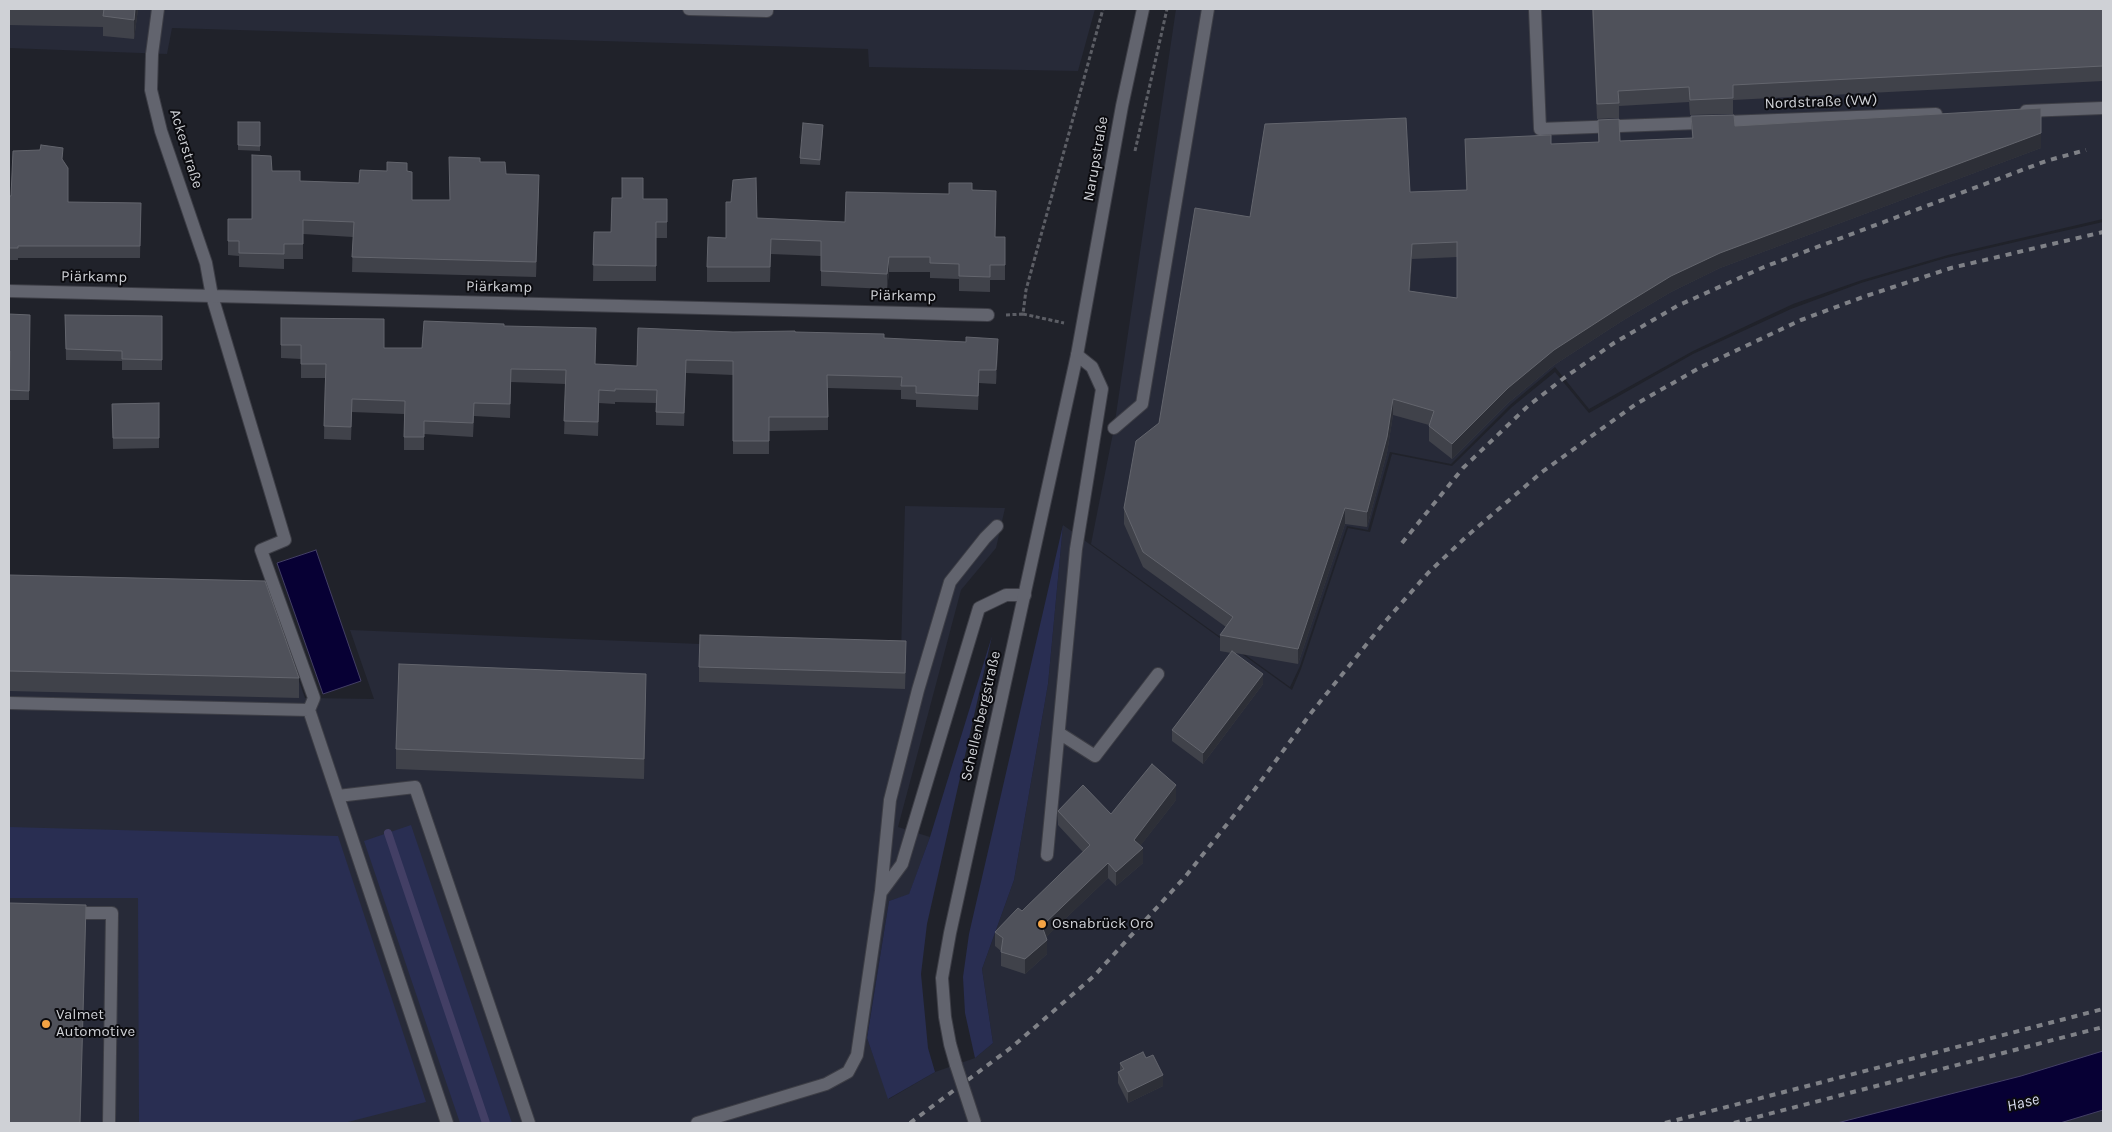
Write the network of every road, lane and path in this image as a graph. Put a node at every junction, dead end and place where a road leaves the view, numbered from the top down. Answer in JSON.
{"nodes":[{"id":1,"x":158,"y":9,"type":"edge"},
{"id":2,"x":689,"y":9,"type":"edge"},
{"id":3,"x":767,"y":9,"type":"edge"},
{"id":4,"x":1103,"y":9,"type":"edge"},
{"id":5,"x":1142,"y":9,"type":"edge"},
{"id":6,"x":1208,"y":9,"type":"edge"},
{"id":7,"x":1536,"y":9,"type":"edge"},
{"id":8,"x":2103,"y":108,"type":"edge"},
{"id":9,"x":2014,"y":112,"type":"edge"},
{"id":10,"x":1945,"y":114,"type":"edge"},
{"id":11,"x":9,"y":291,"type":"edge"},
{"id":12,"x":212,"y":296,"type":"junction"},
{"id":13,"x":1023,"y":314,"type":"junction"},
{"id":14,"x":988,"y":315,"type":"joint"},
{"id":15,"x":1085,"y":316,"type":"joint"},
{"id":16,"x":1064,"y":323,"type":"dead end"},
{"id":17,"x":1078,"y":355,"type":"junction"},
{"id":18,"x":1114,"y":428,"type":"dead end"},
{"id":19,"x":997,"y":526,"type":"dead end"},
{"id":20,"x":1025,"y":595,"type":"junction"},
{"id":21,"x":1158,"y":674,"type":"dead end"},
{"id":22,"x":9,"y":704,"type":"edge"},
{"id":23,"x":309,"y":710,"type":"junction"},
{"id":24,"x":1058,"y":733,"type":"junction"},
{"id":25,"x":338,"y":796,"type":"junction"},
{"id":26,"x":1047,"y":856,"type":"dead end"},
{"id":27,"x":881,"y":891,"type":"junction"},
{"id":28,"x":56,"y":913,"type":"edge"},
{"id":29,"x":109,"y":1123,"type":"edge"},
{"id":30,"x":447,"y":1123,"type":"edge"},
{"id":31,"x":529,"y":1123,"type":"edge"},
{"id":32,"x":697,"y":1123,"type":"edge"},
{"id":33,"x":975,"y":1123,"type":"edge"}],
"edges":[{"from":1,"to":12,"type":"street","name":"Ackerstraße"},
{"from":2,"to":3,"type":"street"},
{"from":4,"to":13,"type":"path"},
{"from":5,"to":15,"type":"street","name":"Narupstraße"},
{"from":6,"to":18,"type":"street"},
{"from":7,"to":10,"type":"street","name":"Nordstraße (VW)"},
{"from":8,"to":9,"type":"street"},
{"from":11,"to":12,"type":"street","name":"Piärkamp"},
{"from":12,"to":14,"type":"street","name":"Piärkamp"},
{"from":12,"to":23,"type":"street","name":"Ackerstraße"},
{"from":13,"to":14,"type":"path"},
{"from":13,"to":16,"type":"path"},
{"from":15,"to":17,"type":"street","name":"Schellenbergstraße"},
{"from":17,"to":20,"type":"street","name":"Schellenbergstraße"},
{"from":17,"to":24,"type":"street"},
{"from":19,"to":27,"type":"street"},
{"from":20,"to":27,"type":"street"},
{"from":20,"to":33,"type":"street","name":"Schellenbergstraße","bridge":true},
{"from":21,"to":24,"type":"street"},
{"from":22,"to":23,"type":"street"},
{"from":23,"to":25,"type":"street"},
{"from":24,"to":26,"type":"street"},
{"from":25,"to":30,"type":"street"},
{"from":25,"to":31,"type":"street"},
{"from":27,"to":32,"type":"street"},
{"from":28,"to":29,"type":"street"}]}
